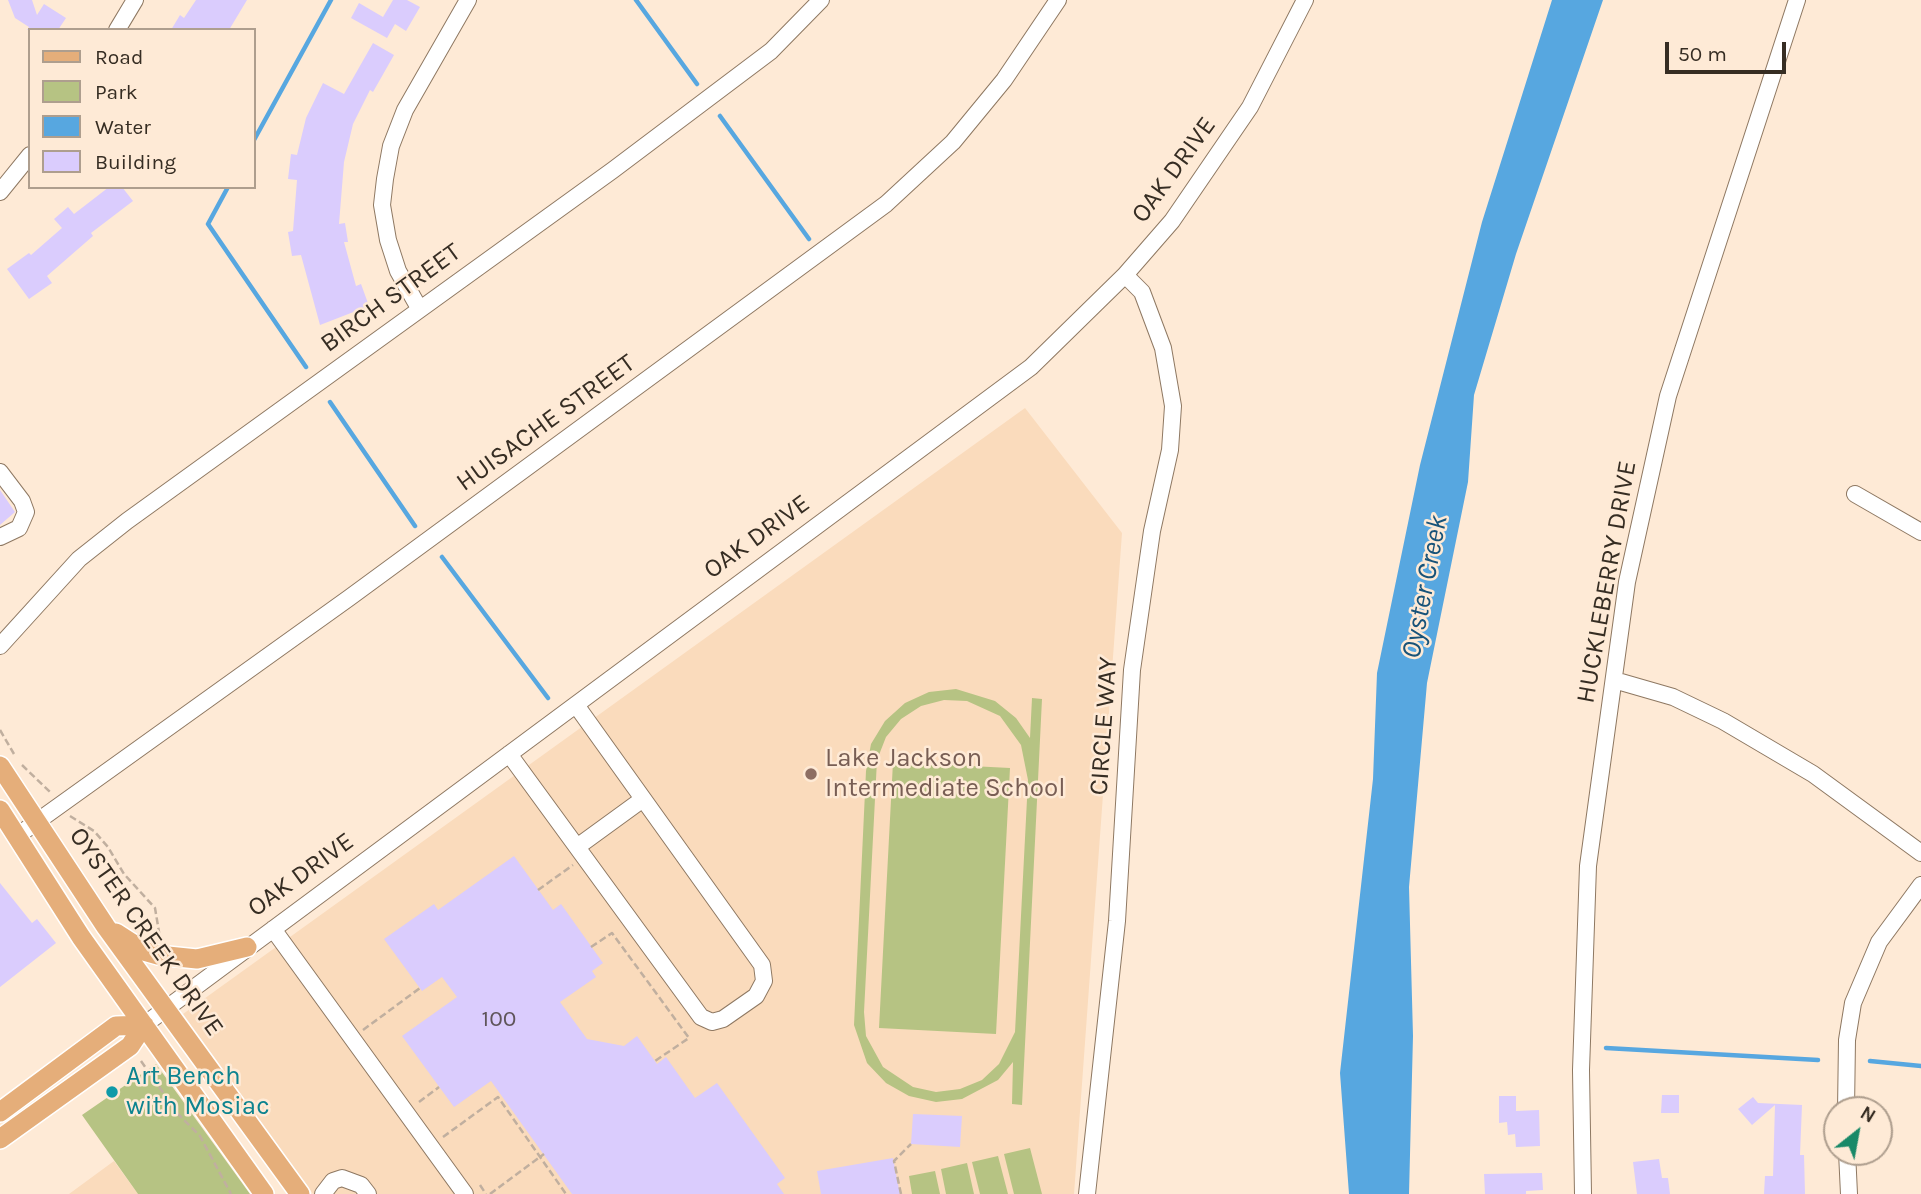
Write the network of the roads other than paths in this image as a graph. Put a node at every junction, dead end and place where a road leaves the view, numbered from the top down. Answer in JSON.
{"nodes":[{"id":1,"x":135,"y":0,"type":"edge"},
{"id":2,"x":468,"y":0,"type":"edge"},
{"id":3,"x":821,"y":0,"type":"edge"},
{"id":4,"x":1058,"y":0,"type":"edge"},
{"id":5,"x":1305,"y":0,"type":"edge"},
{"id":6,"x":1797,"y":0,"type":"edge"},
{"id":7,"x":118,"y":28,"type":"edge"},
{"id":8,"x":28,"y":157,"type":"edge"},
{"id":9,"x":0,"y":192,"type":"edge"},
{"id":10,"x":1125,"y":275,"type":"junction"},
{"id":11,"x":419,"y":308,"type":"junction"},
{"id":12,"x":0,"y":472,"type":"edge"},
{"id":13,"x":1856,"y":494,"type":"dead end"},
{"id":14,"x":1921,"y":533,"type":"edge"},
{"id":15,"x":0,"y":537,"type":"edge"},
{"id":16,"x":0,"y":646,"type":"edge"},
{"id":17,"x":1614,"y":680,"type":"junction"},
{"id":18,"x":576,"y":705,"type":"junction"},
{"id":19,"x":509,"y":754,"type":"junction"},
{"id":20,"x":0,"y":766,"type":"edge"},
{"id":21,"x":643,"y":799,"type":"junction"},
{"id":22,"x":0,"y":810,"type":"edge"},
{"id":23,"x":38,"y":821,"type":"junction"},
{"id":24,"x":17,"y":836,"type":"junction"},
{"id":25,"x":580,"y":852,"type":"junction"},
{"id":26,"x":1921,"y":853,"type":"edge"},
{"id":27,"x":1921,"y":885,"type":"edge"},
{"id":28,"x":106,"y":927,"type":"junction"},
{"id":29,"x":273,"y":929,"type":"junction"},
{"id":30,"x":247,"y":947,"type":"junction"},
{"id":31,"x":166,"y":1009,"type":"junction"},
{"id":32,"x":144,"y":1025,"type":"junction"},
{"id":33,"x":1846,"y":1096,"type":"edge"},
{"id":34,"x":0,"y":1112,"type":"edge"},
{"id":35,"x":3,"y":1131,"type":"edge"},
{"id":36,"x":1848,"y":1166,"type":"edge"},
{"id":37,"x":264,"y":1194,"type":"edge"},
{"id":38,"x":300,"y":1194,"type":"edge"},
{"id":39,"x":323,"y":1194,"type":"edge"},
{"id":40,"x":368,"y":1194,"type":"edge"},
{"id":41,"x":465,"y":1194,"type":"edge"},
{"id":42,"x":1087,"y":1194,"type":"edge"},
{"id":43,"x":1583,"y":1194,"type":"edge"},
{"id":44,"x":1849,"y":1194,"type":"edge"}],
"edges":[{"from":1,"to":7,"type":"street"},
{"from":2,"to":11,"type":"street"},
{"from":3,"to":11,"type":"street","name":"BIRCH STREET"},
{"from":4,"to":23,"type":"street","name":"HUISACHE STREET"},
{"from":5,"to":10,"type":"street","name":"OAK DRIVE"},
{"from":6,"to":17,"type":"street","name":"HUCKLEBERRY DRIVE"},
{"from":8,"to":9,"type":"street"},
{"from":10,"to":18,"type":"street","name":"OAK DRIVE"},
{"from":10,"to":42,"type":"street","name":"CIRCLE WAY"},
{"from":11,"to":16,"type":"street","name":"BIRCH STREET"},
{"from":12,"to":15,"type":"street"},
{"from":13,"to":14,"type":"street"},
{"from":17,"to":26,"type":"street"},
{"from":17,"to":43,"type":"street","name":"HUCKLEBERRY DRIVE"},
{"from":18,"to":19,"type":"street","name":"OAK DRIVE"},
{"from":18,"to":21,"type":"street"},
{"from":19,"to":25,"type":"street"},
{"from":19,"to":29,"type":"street","name":"OAK DRIVE"},
{"from":20,"to":23,"type":"main road","name":"OYSTER CREEK DRIVE"},
{"from":21,"to":25,"type":"street"},
{"from":21,"to":25,"type":"street"},
{"from":22,"to":24,"type":"main road","name":"OYSTER CREEK DRIVE"},
{"from":23,"to":24,"type":"street","name":"HUISACHE STREET"},
{"from":23,"to":28,"type":"main road","name":"OYSTER CREEK DRIVE"},
{"from":24,"to":32,"type":"main road","name":"OYSTER CREEK DRIVE"},
{"from":27,"to":33,"type":"street"},
{"from":28,"to":30,"type":"main road"},
{"from":28,"to":31,"type":"main road","name":"OYSTER CREEK DRIVE"},
{"from":29,"to":30,"type":"street","name":"OAK DRIVE"},
{"from":29,"to":41,"type":"street"},
{"from":30,"to":31,"type":"street","name":"OAK DRIVE"},
{"from":31,"to":32,"type":"street","name":"OAK DRIVE"},
{"from":31,"to":38,"type":"main road","name":"OYSTER CREEK DRIVE"},
{"from":32,"to":34,"type":"main road","name":"OAK DRIVE"},
{"from":32,"to":35,"type":"main road","name":"OAK DRIVE"},
{"from":32,"to":37,"type":"main road","name":"OYSTER CREEK DRIVE"},
{"from":36,"to":44,"type":"street"},
{"from":39,"to":40,"type":"street"}]}
